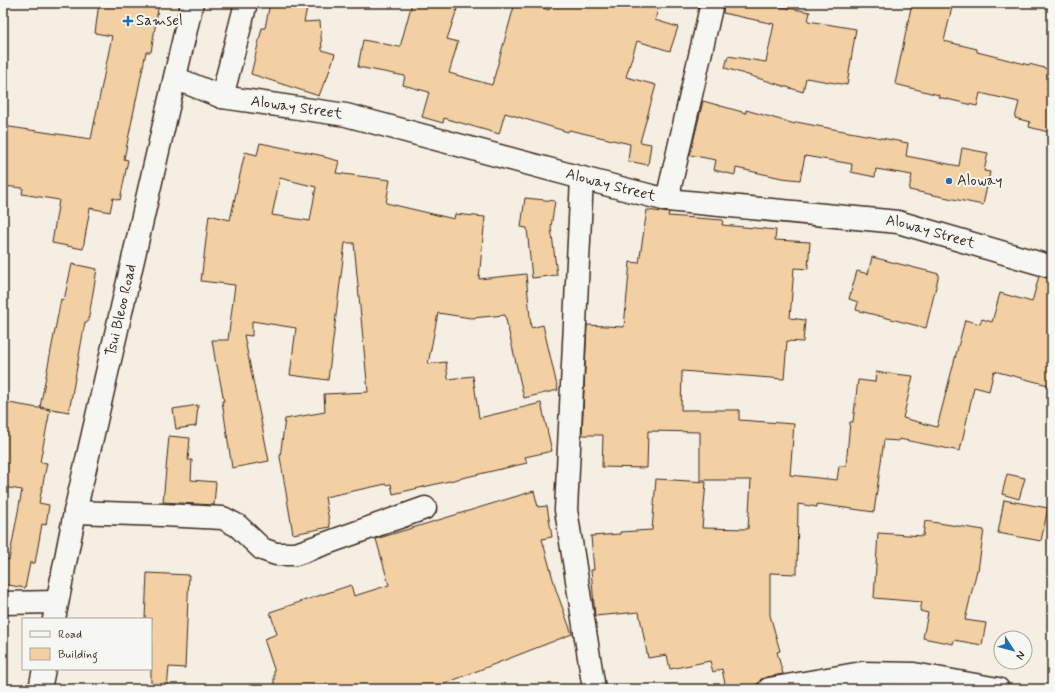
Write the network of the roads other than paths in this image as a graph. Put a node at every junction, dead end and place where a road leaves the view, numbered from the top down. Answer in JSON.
{"nodes":[{"id":1,"x":192,"y":3,"type":"edge"},
{"id":2,"x":246,"y":3,"type":"edge"},
{"id":3,"x":712,"y":3,"type":"edge"},
{"id":4,"x":175,"y":78,"type":"junction"},
{"id":5,"x":222,"y":97,"type":"junction"},
{"id":6,"x":582,"y":178,"type":"junction"},
{"id":7,"x":667,"y":200,"type":"junction"},
{"id":8,"x":1052,"y":267,"type":"edge"},
{"id":9,"x":425,"y":508,"type":"dead end"},
{"id":10,"x":75,"y":512,"type":"junction"},
{"id":11,"x":3,"y":603,"type":"edge"},
{"id":12,"x":55,"y":611,"type":"edge"},
{"id":13,"x":44,"y":670,"type":"edge"},
{"id":14,"x":40,"y":689,"type":"edge"},
{"id":15,"x":594,"y":689,"type":"edge"},
{"id":16,"x":769,"y":689,"type":"edge"},
{"id":17,"x":998,"y":689,"type":"edge"}],
"edges":[{"from":1,"to":4,"type":"street","name":"Tsui Bleoo Road"},
{"from":2,"to":5,"type":"street"},
{"from":3,"to":7,"type":"street"},
{"from":4,"to":5,"type":"street","name":"Aloway Street"},
{"from":4,"to":10,"type":"street","name":"Tsui Bleoo Road"},
{"from":5,"to":6,"type":"street","name":"Aloway Street"},
{"from":6,"to":7,"type":"street","name":"Aloway Street"},
{"from":6,"to":15,"type":"street"},
{"from":7,"to":8,"type":"street","name":"Aloway Street"},
{"from":9,"to":10,"type":"street"},
{"from":10,"to":12,"type":"street","name":"Tsui Bleoo Road"},
{"from":11,"to":12,"type":"street"},
{"from":13,"to":14,"type":"street"},
{"from":16,"to":17,"type":"street"}]}
